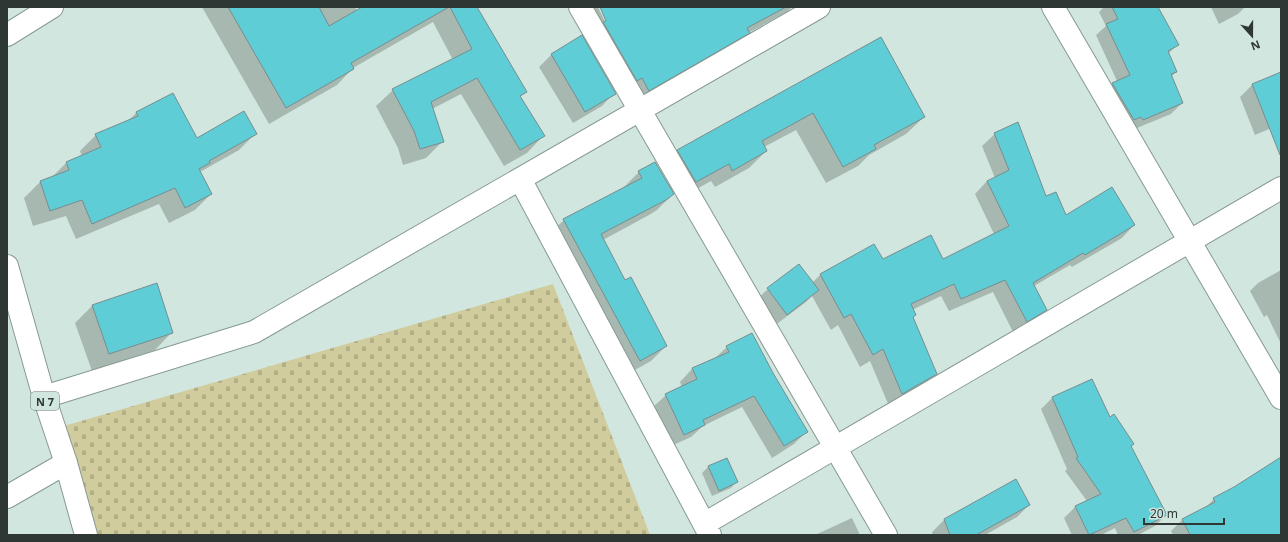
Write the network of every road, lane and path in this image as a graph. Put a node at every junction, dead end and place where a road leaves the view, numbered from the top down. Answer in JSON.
{"nodes":[{"id":1,"x":52,"y":7,"type":"edge"},
{"id":2,"x":580,"y":7,"type":"edge"},
{"id":3,"x":819,"y":7,"type":"edge"},
{"id":4,"x":1053,"y":7,"type":"edge"},
{"id":5,"x":7,"y":35,"type":"edge"},
{"id":6,"x":640,"y":110,"type":"junction"},
{"id":7,"x":520,"y":179,"type":"junction"},
{"id":8,"x":1281,"y":188,"type":"edge"},
{"id":9,"x":1190,"y":241,"type":"junction"},
{"id":10,"x":7,"y":266,"type":"edge"},
{"id":11,"x":44,"y":397,"type":"junction"},
{"id":12,"x":1281,"y":398,"type":"edge"},
{"id":13,"x":835,"y":448,"type":"junction"},
{"id":14,"x":66,"y":463,"type":"junction"},
{"id":15,"x":7,"y":497,"type":"edge"},
{"id":16,"x":707,"y":530,"type":"edge"},
{"id":17,"x":86,"y":535,"type":"edge"},
{"id":18,"x":886,"y":535,"type":"edge"}],
"edges":[{"from":1,"to":5,"type":"main road"},
{"from":2,"to":6,"type":"main road"},
{"from":3,"to":6,"type":"main road"},
{"from":4,"to":9,"type":"main road"},
{"from":6,"to":7,"type":"main road"},
{"from":6,"to":13,"type":"main road"},
{"from":7,"to":11,"type":"main road"},
{"from":7,"to":16,"type":"main road"},
{"from":8,"to":9,"type":"main road"},
{"from":9,"to":12,"type":"main road"},
{"from":9,"to":13,"type":"main road"},
{"from":10,"to":11,"type":"main road","number":"N 7"},
{"from":11,"to":14,"type":"main road","number":"N 7"},
{"from":13,"to":16,"type":"main road"},
{"from":13,"to":18,"type":"main road"},
{"from":14,"to":15,"type":"main road"},
{"from":14,"to":17,"type":"main road","number":"N 7"}]}
